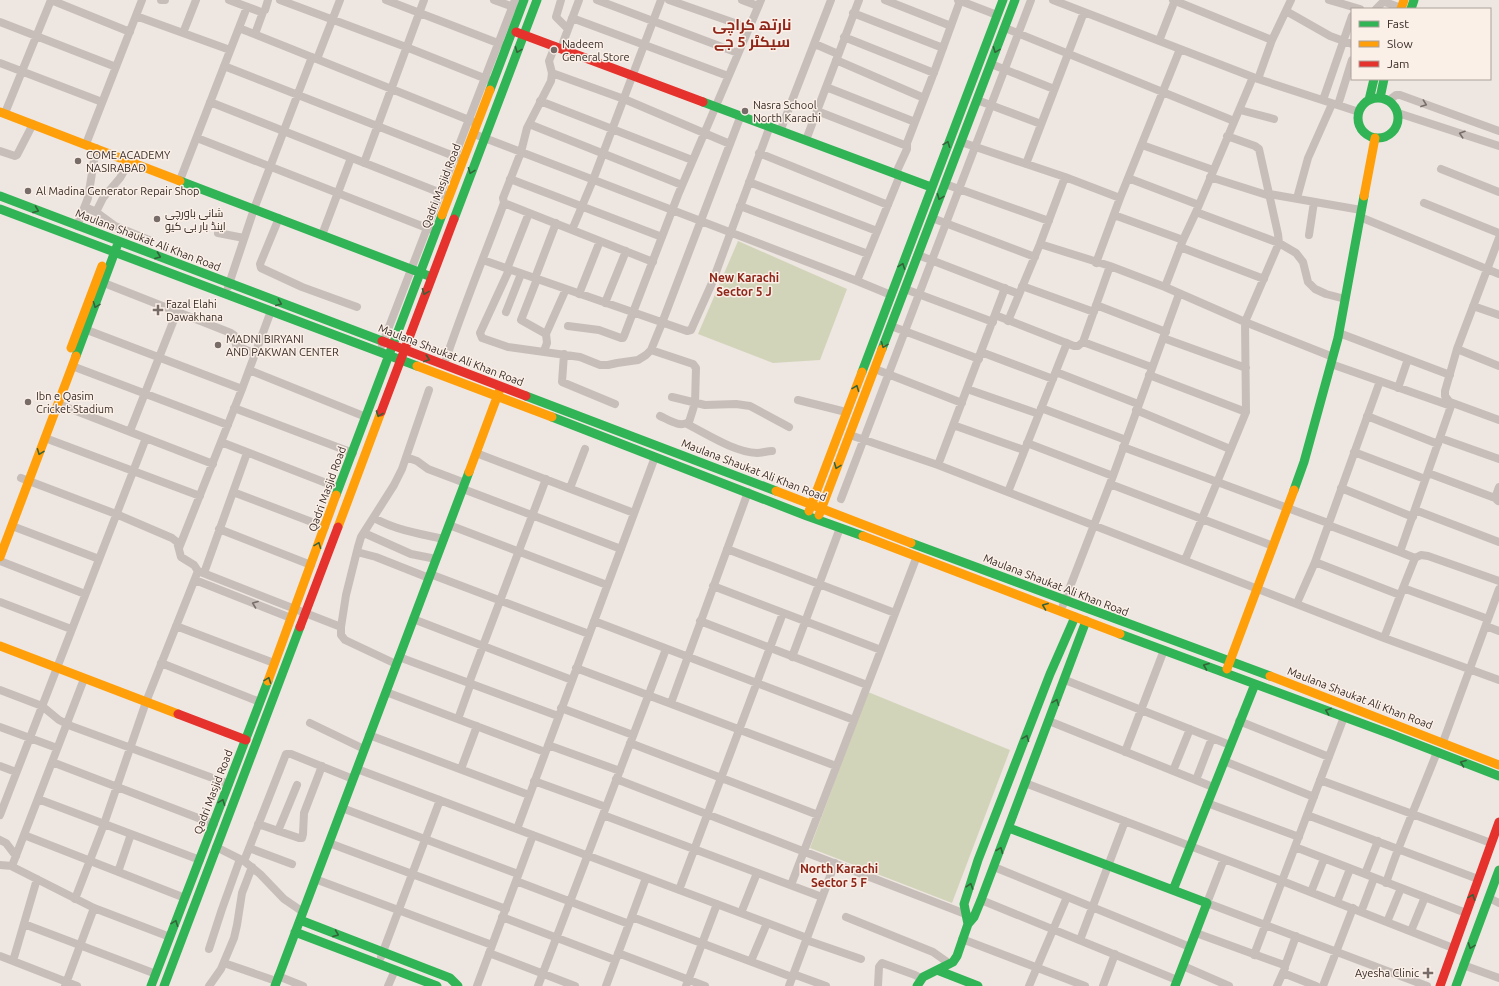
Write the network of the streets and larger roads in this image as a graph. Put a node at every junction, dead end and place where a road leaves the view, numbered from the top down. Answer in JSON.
{"nodes":[{"id":1,"x":51,"y":0,"type":"edge"},
{"id":2,"x":142,"y":0,"type":"edge"},
{"id":3,"x":161,"y":0,"type":"edge"},
{"id":4,"x":165,"y":0,"type":"edge"},
{"id":5,"x":196,"y":0,"type":"edge"},
{"id":6,"x":229,"y":0,"type":"edge"},
{"id":7,"x":268,"y":0,"type":"edge"},
{"id":8,"x":280,"y":0,"type":"edge"},
{"id":9,"x":340,"y":0,"type":"edge"},
{"id":10,"x":386,"y":0,"type":"edge"},
{"id":11,"x":424,"y":0,"type":"edge"},
{"id":12,"x":494,"y":0,"type":"edge"},
{"id":13,"x":524,"y":0,"type":"edge"},
{"id":14,"x":537,"y":0,"type":"edge"},
{"id":15,"x":561,"y":0,"type":"edge"},
{"id":16,"x":579,"y":0,"type":"edge"},
{"id":17,"x":597,"y":0,"type":"edge"},
{"id":18,"x":661,"y":0,"type":"edge"},
{"id":19,"x":669,"y":0,"type":"edge"},
{"id":20,"x":742,"y":0,"type":"edge"},
{"id":21,"x":830,"y":0,"type":"edge"},
{"id":22,"x":859,"y":0,"type":"edge"},
{"id":23,"x":885,"y":0,"type":"edge"},
{"id":24,"x":1003,"y":0,"type":"edge"},
{"id":25,"x":1015,"y":0,"type":"edge"},
{"id":26,"x":1031,"y":0,"type":"edge"},
{"id":27,"x":1052,"y":0,"type":"edge"},
{"id":28,"x":1174,"y":0,"type":"edge"},
{"id":29,"x":1291,"y":0,"type":"edge"},
{"id":30,"x":1329,"y":0,"type":"edge"},
{"id":31,"x":1361,"y":0,"type":"edge"},
{"id":32,"x":963,"y":1,"type":"edge"},
{"id":33,"x":1385,"y":1,"type":"edge"},
{"id":34,"x":759,"y":3,"type":"edge"},
{"id":35,"x":516,"y":6,"type":"edge"},
{"id":36,"x":1402,"y":6,"type":"edge"},
{"id":37,"x":247,"y":7,"type":"junction"},
{"id":38,"x":1357,"y":8,"type":"edge"},
{"id":39,"x":1377,"y":8,"type":"edge"},
{"id":40,"x":1286,"y":11,"type":"junction"},
{"id":41,"x":263,"y":12,"type":"junction"},
{"id":42,"x":1084,"y":12,"type":"junction"},
{"id":43,"x":419,"y":13,"type":"junction"},
{"id":44,"x":853,"y":13,"type":"junction"},
{"id":45,"x":997,"y":15,"type":"junction"},
{"id":46,"x":136,"y":16,"type":"junction"},
{"id":47,"x":572,"y":18,"type":"junction"},
{"id":48,"x":332,"y":19,"type":"junction"},
{"id":49,"x":1351,"y":19,"type":"edge"},
{"id":50,"x":653,"y":21,"type":"junction"},
{"id":51,"x":0,"y":22,"type":"edge"},
{"id":52,"x":951,"y":26,"type":"junction"},
{"id":53,"x":239,"y":28,"type":"junction"},
{"id":54,"x":749,"y":28,"type":"junction"},
{"id":55,"x":1004,"y":28,"type":"junction"},
{"id":56,"x":568,"y":30,"type":"junction"},
{"id":57,"x":513,"y":31,"type":"junction"},
{"id":58,"x":130,"y":32,"type":"junction"},
{"id":59,"x":183,"y":32,"type":"junction"},
{"id":60,"x":1018,"y":33,"type":"junction"},
{"id":61,"x":255,"y":34,"type":"junction"},
{"id":62,"x":523,"y":35,"type":"junction"},
{"id":63,"x":36,"y":36,"type":"junction"},
{"id":64,"x":844,"y":37,"type":"junction"},
{"id":65,"x":1272,"y":40,"type":"junction"},
{"id":66,"x":1159,"y":41,"type":"junction"},
{"id":67,"x":1343,"y":41,"type":"junction"},
{"id":68,"x":815,"y":44,"type":"junction"},
{"id":69,"x":1351,"y":44,"type":"edge"},
{"id":70,"x":503,"y":45,"type":"junction"},
{"id":71,"x":644,"y":45,"type":"junction"},
{"id":72,"x":406,"y":47,"type":"junction"},
{"id":73,"x":558,"y":47,"type":"junction"},
{"id":74,"x":943,"y":48,"type":"junction"},
{"id":75,"x":1180,"y":49,"type":"junction"},
{"id":76,"x":230,"y":50,"type":"junction"},
{"id":77,"x":738,"y":53,"type":"junction"},
{"id":78,"x":1068,"y":53,"type":"junction"},
{"id":79,"x":837,"y":57,"type":"junction"},
{"id":80,"x":315,"y":58,"type":"junction"},
{"id":81,"x":0,"y":63,"type":"edge"},
{"id":82,"x":1351,"y":63,"type":"edge"},
{"id":83,"x":991,"y":64,"type":"junction"},
{"id":84,"x":224,"y":66,"type":"junction"},
{"id":85,"x":116,"y":67,"type":"junction"},
{"id":86,"x":1004,"y":69,"type":"junction"},
{"id":87,"x":22,"y":72,"type":"junction"},
{"id":88,"x":552,"y":73,"type":"junction"},
{"id":89,"x":934,"y":73,"type":"junction"},
{"id":90,"x":633,"y":75,"type":"junction"},
{"id":91,"x":728,"y":76,"type":"junction"},
{"id":92,"x":1256,"y":78,"type":"junction"},
{"id":93,"x":1374,"y":80,"type":"edge"},
{"id":94,"x":1384,"y":80,"type":"edge"},
{"id":95,"x":489,"y":81,"type":"junction"},
{"id":96,"x":826,"y":87,"type":"junction"},
{"id":97,"x":391,"y":88,"type":"junction"},
{"id":98,"x":1054,"y":89,"type":"junction"},
{"id":99,"x":1163,"y":92,"type":"junction"},
{"id":100,"x":298,"y":95,"type":"junction"},
{"id":101,"x":924,"y":98,"type":"junction"},
{"id":102,"x":624,"y":99,"type":"junction"},
{"id":103,"x":1384,"y":99,"type":"junction"},
{"id":104,"x":977,"y":100,"type":"junction"},
{"id":105,"x":1323,"y":100,"type":"junction"},
{"id":106,"x":1369,"y":100,"type":"junction"},
{"id":107,"x":540,"y":101,"type":"junction"},
{"id":108,"x":102,"y":102,"type":"junction"},
{"id":109,"x":210,"y":102,"type":"junction"},
{"id":110,"x":1335,"y":104,"type":"junction"},
{"id":111,"x":990,"y":105,"type":"junction"},
{"id":112,"x":715,"y":106,"type":"junction"},
{"id":113,"x":1240,"y":110,"type":"junction"},
{"id":114,"x":817,"y":111,"type":"junction"},
{"id":115,"x":2,"y":112,"type":"edge"},
{"id":116,"x":1359,"y":112,"type":"junction"},
{"id":117,"x":1398,"y":113,"type":"junction"},
{"id":118,"x":741,"y":115,"type":"junction"},
{"id":119,"x":1274,"y":119,"type":"dead end"},
{"id":120,"x":1234,"y":121,"type":"junction"},
{"id":121,"x":474,"y":122,"type":"junction"},
{"id":122,"x":915,"y":122,"type":"junction"},
{"id":123,"x":33,"y":124,"type":"junction"},
{"id":124,"x":529,"y":124,"type":"junction"},
{"id":125,"x":1041,"y":124,"type":"junction"},
{"id":126,"x":377,"y":126,"type":"junction"},
{"id":127,"x":770,"y":126,"type":"junction"},
{"id":128,"x":612,"y":129,"type":"junction"},
{"id":129,"x":781,"y":130,"type":"junction"},
{"id":130,"x":284,"y":131,"type":"junction"},
{"id":131,"x":1499,"y":131,"type":"edge"},
{"id":132,"x":704,"y":132,"type":"junction"},
{"id":133,"x":474,"y":134,"type":"junction"},
{"id":134,"x":1228,"y":136,"type":"junction"},
{"id":135,"x":197,"y":138,"type":"junction"},
{"id":136,"x":484,"y":138,"type":"junction"},
{"id":137,"x":1375,"y":138,"type":"junction"},
{"id":138,"x":806,"y":140,"type":"junction"},
{"id":139,"x":961,"y":142,"type":"junction"},
{"id":140,"x":86,"y":144,"type":"junction"},
{"id":141,"x":730,"y":144,"type":"junction"},
{"id":142,"x":1142,"y":145,"type":"junction"},
{"id":143,"x":907,"y":146,"type":"junction"},
{"id":144,"x":1499,"y":146,"type":"edge"},
{"id":145,"x":976,"y":147,"type":"junction"},
{"id":146,"x":96,"y":148,"type":"junction"},
{"id":147,"x":0,"y":151,"type":"edge"},
{"id":148,"x":520,"y":152,"type":"junction"},
{"id":149,"x":759,"y":153,"type":"junction"},
{"id":150,"x":603,"y":154,"type":"junction"},
{"id":151,"x":351,"y":158,"type":"junction"},
{"id":152,"x":459,"y":159,"type":"junction"},
{"id":153,"x":692,"y":160,"type":"junction"},
{"id":154,"x":130,"y":161,"type":"junction"},
{"id":155,"x":364,"y":163,"type":"junction"},
{"id":156,"x":1026,"y":164,"type":"junction"},
{"id":157,"x":271,"y":166,"type":"junction"},
{"id":158,"x":1440,"y":169,"type":"dead end"},
{"id":159,"x":1212,"y":173,"type":"junction"},
{"id":160,"x":898,"y":174,"type":"junction"},
{"id":161,"x":1065,"y":177,"type":"junction"},
{"id":162,"x":1128,"y":178,"type":"junction"},
{"id":163,"x":510,"y":179,"type":"junction"},
{"id":164,"x":180,"y":180,"type":"junction"},
{"id":165,"x":593,"y":180,"type":"junction"},
{"id":166,"x":749,"y":182,"type":"junction"},
{"id":167,"x":945,"y":184,"type":"junction"},
{"id":168,"x":682,"y":185,"type":"junction"},
{"id":169,"x":931,"y":187,"type":"junction"},
{"id":170,"x":959,"y":189,"type":"junction"},
{"id":171,"x":1499,"y":192,"type":"edge"},
{"id":172,"x":338,"y":193,"type":"junction"},
{"id":173,"x":440,"y":193,"type":"junction"},
{"id":174,"x":1270,"y":195,"type":"junction"},
{"id":175,"x":0,"y":196,"type":"edge"},
{"id":176,"x":449,"y":197,"type":"junction"},
{"id":177,"x":1120,"y":198,"type":"junction"},
{"id":178,"x":1297,"y":198,"type":"junction"},
{"id":179,"x":1314,"y":202,"type":"junction"},
{"id":180,"x":504,"y":203,"type":"junction"},
{"id":181,"x":1424,"y":203,"type":"dead end"},
{"id":182,"x":888,"y":205,"type":"junction"},
{"id":183,"x":582,"y":206,"type":"junction"},
{"id":184,"x":740,"y":206,"type":"junction"},
{"id":185,"x":85,"y":207,"type":"junction"},
{"id":186,"x":1198,"y":208,"type":"junction"},
{"id":187,"x":0,"y":209,"type":"edge"},
{"id":188,"x":254,"y":209,"type":"junction"},
{"id":189,"x":672,"y":210,"type":"junction"},
{"id":190,"x":96,"y":212,"type":"junction"},
{"id":191,"x":529,"y":213,"type":"junction"},
{"id":192,"x":1114,"y":214,"type":"junction"},
{"id":193,"x":1360,"y":214,"type":"junction"},
{"id":194,"x":279,"y":218,"type":"junction"},
{"id":195,"x":932,"y":218,"type":"junction"},
{"id":196,"x":700,"y":221,"type":"junction"},
{"id":197,"x":1049,"y":221,"type":"junction"},
{"id":198,"x":946,"y":223,"type":"junction"},
{"id":199,"x":556,"y":224,"type":"junction"},
{"id":200,"x":78,"y":226,"type":"junction"},
{"id":201,"x":427,"y":228,"type":"junction"},
{"id":202,"x":572,"y":230,"type":"junction"},
{"id":203,"x":877,"y":231,"type":"junction"},
{"id":204,"x":437,"y":232,"type":"junction"},
{"id":205,"x":218,"y":233,"type":"dead end"},
{"id":206,"x":730,"y":233,"type":"junction"},
{"id":207,"x":1499,"y":233,"type":"edge"},
{"id":208,"x":322,"y":235,"type":"junction"},
{"id":209,"x":1309,"y":235,"type":"dead end"},
{"id":210,"x":662,"y":237,"type":"junction"},
{"id":211,"x":244,"y":238,"type":"junction"},
{"id":212,"x":1499,"y":238,"type":"edge"},
{"id":213,"x":115,"y":240,"type":"junction"},
{"id":214,"x":149,"y":240,"type":"dead end"},
{"id":215,"x":600,"y":241,"type":"junction"},
{"id":216,"x":1279,"y":243,"type":"junction"},
{"id":217,"x":1040,"y":244,"type":"junction"},
{"id":218,"x":1182,"y":244,"type":"junction"},
{"id":219,"x":111,"y":251,"type":"junction"},
{"id":220,"x":626,"y":251,"type":"junction"},
{"id":221,"x":868,"y":254,"type":"junction"},
{"id":222,"x":918,"y":255,"type":"junction"},
{"id":223,"x":1035,"y":257,"type":"junction"},
{"id":224,"x":483,"y":260,"type":"junction"},
{"id":225,"x":932,"y":260,"type":"junction"},
{"id":226,"x":653,"y":262,"type":"junction"},
{"id":227,"x":1096,"y":262,"type":"junction"},
{"id":228,"x":1110,"y":266,"type":"junction"},
{"id":229,"x":412,"y":269,"type":"junction"},
{"id":230,"x":508,"y":269,"type":"junction"},
{"id":231,"x":1487,"y":269,"type":"junction"},
{"id":232,"x":421,"y":273,"type":"junction"},
{"id":233,"x":521,"y":274,"type":"junction"},
{"id":234,"x":1499,"y":274,"type":"edge"},
{"id":235,"x":431,"y":277,"type":"junction"},
{"id":236,"x":536,"y":279,"type":"junction"},
{"id":237,"x":1264,"y":279,"type":"junction"},
{"id":238,"x":857,"y":280,"type":"junction"},
{"id":239,"x":104,"y":283,"type":"junction"},
{"id":240,"x":229,"y":284,"type":"junction"},
{"id":241,"x":1165,"y":287,"type":"junction"},
{"id":242,"x":1006,"y":288,"type":"junction"},
{"id":243,"x":566,"y":289,"type":"junction"},
{"id":244,"x":905,"y":289,"type":"junction"},
{"id":245,"x":1020,"y":290,"type":"junction"},
{"id":246,"x":225,"y":294,"type":"junction"},
{"id":247,"x":579,"y":294,"type":"junction"},
{"id":248,"x":919,"y":294,"type":"junction"},
{"id":249,"x":1179,"y":294,"type":"junction"},
{"id":250,"x":891,"y":295,"type":"junction"},
{"id":251,"x":1345,"y":299,"type":"junction"},
{"id":252,"x":605,"y":303,"type":"junction"},
{"id":253,"x":1473,"y":306,"type":"junction"},
{"id":254,"x":357,"y":307,"type":"dead end"},
{"id":255,"x":1095,"y":308,"type":"junction"},
{"id":256,"x":271,"y":311,"type":"junction"},
{"id":257,"x":177,"y":312,"type":"junction"},
{"id":258,"x":506,"y":312,"type":"dead end"},
{"id":259,"x":633,"y":313,"type":"junction"},
{"id":260,"x":1499,"y":315,"type":"edge"},
{"id":261,"x":994,"y":319,"type":"junction"},
{"id":262,"x":1008,"y":320,"type":"junction"},
{"id":263,"x":1246,"y":322,"type":"junction"},
{"id":264,"x":662,"y":323,"type":"junction"},
{"id":265,"x":568,"y":326,"type":"dead end"},
{"id":266,"x":891,"y":326,"type":"junction"},
{"id":267,"x":87,"y":330,"type":"junction"},
{"id":268,"x":905,"y":331,"type":"junction"},
{"id":269,"x":1339,"y":333,"type":"junction"},
{"id":270,"x":546,"y":334,"type":"junction"},
{"id":271,"x":1165,"y":335,"type":"junction"},
{"id":272,"x":383,"y":342,"type":"junction"},
{"id":273,"x":1083,"y":342,"type":"junction"},
{"id":274,"x":1067,"y":343,"type":"junction"},
{"id":275,"x":392,"y":345,"type":"junction"},
{"id":276,"x":1457,"y":349,"type":"junction"},
{"id":277,"x":403,"y":350,"type":"junction"},
{"id":278,"x":651,"y":350,"type":"junction"},
{"id":279,"x":379,"y":351,"type":"junction"},
{"id":280,"x":544,"y":351,"type":"junction"},
{"id":281,"x":255,"y":354,"type":"junction"},
{"id":282,"x":564,"y":354,"type":"junction"},
{"id":283,"x":389,"y":355,"type":"junction"},
{"id":284,"x":980,"y":355,"type":"junction"},
{"id":285,"x":158,"y":357,"type":"junction"},
{"id":286,"x":1408,"y":359,"type":"junction"},
{"id":287,"x":400,"y":360,"type":"junction"},
{"id":288,"x":1332,"y":360,"type":"junction"},
{"id":289,"x":444,"y":365,"type":"junction"},
{"id":290,"x":72,"y":366,"type":"junction"},
{"id":291,"x":1499,"y":366,"type":"edge"},
{"id":292,"x":1246,"y":368,"type":"junction"},
{"id":293,"x":875,"y":369,"type":"junction"},
{"id":294,"x":249,"y":370,"type":"junction"},
{"id":295,"x":1150,"y":371,"type":"junction"},
{"id":296,"x":888,"y":374,"type":"junction"},
{"id":297,"x":1054,"y":375,"type":"junction"},
{"id":298,"x":1450,"y":375,"type":"junction"},
{"id":299,"x":1380,"y":381,"type":"junction"},
{"id":300,"x":502,"y":386,"type":"junction"},
{"id":301,"x":1398,"y":388,"type":"junction"},
{"id":302,"x":242,"y":389,"type":"junction"},
{"id":303,"x":967,"y":389,"type":"junction"},
{"id":304,"x":429,"y":390,"type":"dead end"},
{"id":305,"x":144,"y":393,"type":"junction"},
{"id":306,"x":497,"y":397,"type":"junction"},
{"id":307,"x":672,"y":397,"type":"dead end"},
{"id":308,"x":798,"y":400,"type":"dead end"},
{"id":309,"x":695,"y":403,"type":"junction"},
{"id":310,"x":962,"y":403,"type":"junction"},
{"id":311,"x":58,"y":404,"type":"junction"},
{"id":312,"x":615,"y":404,"type":"dead end"},
{"id":313,"x":1450,"y":404,"type":"junction"},
{"id":314,"x":1137,"y":407,"type":"junction"},
{"id":315,"x":234,"y":408,"type":"junction"},
{"id":316,"x":1040,"y":411,"type":"junction"},
{"id":317,"x":846,"y":412,"type":"junction"},
{"id":318,"x":1246,"y":412,"type":"junction"},
{"id":319,"x":660,"y":416,"type":"dead end"},
{"id":320,"x":1367,"y":416,"type":"junction"},
{"id":321,"x":366,"y":417,"type":"junction"},
{"id":322,"x":1499,"y":420,"type":"edge"},
{"id":323,"x":686,"y":424,"type":"junction"},
{"id":324,"x":228,"y":425,"type":"junction"},
{"id":325,"x":953,"y":425,"type":"junction"},
{"id":326,"x":789,"y":427,"type":"dead end"},
{"id":327,"x":130,"y":431,"type":"junction"},
{"id":328,"x":850,"y":435,"type":"junction"},
{"id":329,"x":45,"y":438,"type":"junction"},
{"id":330,"x":146,"y":438,"type":"junction"},
{"id":331,"x":863,"y":439,"type":"junction"},
{"id":332,"x":1439,"y":441,"type":"junction"},
{"id":333,"x":221,"y":442,"type":"junction"},
{"id":334,"x":1124,"y":443,"type":"junction"},
{"id":335,"x":1026,"y":447,"type":"junction"},
{"id":336,"x":585,"y":449,"type":"dead end"},
{"id":337,"x":1230,"y":449,"type":"junction"},
{"id":338,"x":772,"y":450,"type":"dead end"},
{"id":339,"x":247,"y":452,"type":"junction"},
{"id":340,"x":1354,"y":452,"type":"junction"},
{"id":341,"x":353,"y":453,"type":"junction"},
{"id":342,"x":476,"y":453,"type":"junction"},
{"id":343,"x":406,"y":457,"type":"junction"},
{"id":344,"x":655,"y":457,"type":"junction"},
{"id":345,"x":1499,"y":459,"type":"edge"},
{"id":346,"x":212,"y":464,"type":"junction"},
{"id":347,"x":938,"y":465,"type":"junction"},
{"id":348,"x":133,"y":471,"type":"junction"},
{"id":349,"x":1113,"y":476,"type":"junction"},
{"id":350,"x":1426,"y":476,"type":"junction"},
{"id":351,"x":546,"y":479,"type":"junction"},
{"id":352,"x":25,"y":480,"type":"junction"},
{"id":353,"x":1217,"y":481,"type":"junction"},
{"id":354,"x":1110,"y":484,"type":"junction"},
{"id":355,"x":464,"y":486,"type":"junction"},
{"id":356,"x":1499,"y":487,"type":"edge"},
{"id":357,"x":339,"y":488,"type":"junction"},
{"id":358,"x":570,"y":488,"type":"junction"},
{"id":359,"x":1341,"y":488,"type":"junction"},
{"id":360,"x":233,"y":492,"type":"junction"},
{"id":361,"x":748,"y":492,"type":"junction"},
{"id":362,"x":1008,"y":492,"type":"junction"},
{"id":363,"x":200,"y":496,"type":"junction"},
{"id":364,"x":841,"y":499,"type":"dead end"},
{"id":365,"x":1497,"y":500,"type":"edge"},
{"id":366,"x":811,"y":504,"type":"junction"},
{"id":367,"x":1287,"y":507,"type":"junction"},
{"id":368,"x":821,"y":508,"type":"junction"},
{"id":369,"x":634,"y":513,"type":"junction"},
{"id":370,"x":1414,"y":513,"type":"junction"},
{"id":371,"x":116,"y":514,"type":"junction"},
{"id":372,"x":532,"y":515,"type":"junction"},
{"id":373,"x":807,"y":516,"type":"junction"},
{"id":374,"x":374,"y":518,"type":"junction"},
{"id":375,"x":817,"y":519,"type":"junction"},
{"id":376,"x":1202,"y":519,"type":"junction"},
{"id":377,"x":1328,"y":524,"type":"junction"},
{"id":378,"x":449,"y":525,"type":"junction"},
{"id":379,"x":1094,"y":525,"type":"junction"},
{"id":380,"x":12,"y":526,"type":"junction"},
{"id":381,"x":325,"y":527,"type":"junction"},
{"id":382,"x":840,"y":528,"type":"junction"},
{"id":383,"x":219,"y":529,"type":"junction"},
{"id":384,"x":364,"y":533,"type":"junction"},
{"id":385,"x":0,"y":534,"type":"edge"},
{"id":386,"x":444,"y":539,"type":"junction"},
{"id":387,"x":1499,"y":542,"type":"edge"},
{"id":388,"x":1273,"y":546,"type":"junction"},
{"id":389,"x":178,"y":548,"type":"junction"},
{"id":390,"x":621,"y":549,"type":"junction"},
{"id":391,"x":727,"y":549,"type":"junction"},
{"id":392,"x":357,"y":552,"type":"junction"},
{"id":393,"x":518,"y":552,"type":"junction"},
{"id":394,"x":1400,"y":552,"type":"junction"},
{"id":395,"x":917,"y":556,"type":"junction"},
{"id":396,"x":0,"y":557,"type":"edge"},
{"id":397,"x":1415,"y":558,"type":"junction"},
{"id":398,"x":99,"y":559,"type":"junction"},
{"id":399,"x":436,"y":560,"type":"junction"},
{"id":400,"x":1185,"y":560,"type":"junction"},
{"id":401,"x":0,"y":561,"type":"edge"},
{"id":402,"x":1314,"y":562,"type":"junction"},
{"id":403,"x":311,"y":565,"type":"junction"},
{"id":404,"x":201,"y":572,"type":"junction"},
{"id":405,"x":430,"y":576,"type":"junction"},
{"id":406,"x":195,"y":580,"type":"junction"},
{"id":407,"x":1499,"y":581,"type":"edge"},
{"id":408,"x":819,"y":584,"type":"junction"},
{"id":409,"x":607,"y":585,"type":"junction"},
{"id":410,"x":713,"y":586,"type":"junction"},
{"id":411,"x":1258,"y":588,"type":"junction"},
{"id":412,"x":1499,"y":588,"type":"edge"},
{"id":413,"x":1402,"y":591,"type":"junction"},
{"id":414,"x":85,"y":594,"type":"junction"},
{"id":415,"x":500,"y":600,"type":"junction"},
{"id":416,"x":0,"y":602,"type":"edge"},
{"id":417,"x":1065,"y":602,"type":"junction"},
{"id":418,"x":1296,"y":603,"type":"junction"},
{"id":419,"x":295,"y":608,"type":"junction"},
{"id":420,"x":783,"y":612,"type":"junction"},
{"id":421,"x":1061,"y":612,"type":"junction"},
{"id":422,"x":306,"y":613,"type":"junction"},
{"id":423,"x":895,"y":613,"type":"junction"},
{"id":424,"x":1075,"y":617,"type":"junction"},
{"id":425,"x":291,"y":618,"type":"junction"},
{"id":426,"x":413,"y":619,"type":"junction"},
{"id":427,"x":594,"y":621,"type":"junction"},
{"id":428,"x":700,"y":621,"type":"junction"},
{"id":429,"x":1086,"y":621,"type":"junction"},
{"id":430,"x":805,"y":622,"type":"junction"},
{"id":431,"x":1487,"y":622,"type":"junction"},
{"id":432,"x":176,"y":626,"type":"junction"},
{"id":433,"x":341,"y":627,"type":"junction"},
{"id":434,"x":72,"y":630,"type":"junction"},
{"id":435,"x":1499,"y":631,"type":"edge"},
{"id":436,"x":589,"y":634,"type":"junction"},
{"id":437,"x":1384,"y":638,"type":"junction"},
{"id":438,"x":0,"y":646,"type":"edge"},
{"id":439,"x":483,"y":646,"type":"junction"},
{"id":440,"x":770,"y":648,"type":"junction"},
{"id":441,"x":666,"y":649,"type":"junction"},
{"id":442,"x":881,"y":650,"type":"junction"},
{"id":443,"x":1164,"y":650,"type":"junction"},
{"id":444,"x":687,"y":657,"type":"junction"},
{"id":445,"x":792,"y":657,"type":"junction"},
{"id":446,"x":398,"y":660,"type":"junction"},
{"id":447,"x":1229,"y":661,"type":"junction"},
{"id":448,"x":161,"y":663,"type":"junction"},
{"id":449,"x":274,"y":663,"type":"junction"},
{"id":450,"x":576,"y":668,"type":"junction"},
{"id":451,"x":57,"y":669,"type":"junction"},
{"id":452,"x":1470,"y":669,"type":"junction"},
{"id":453,"x":1225,"y":673,"type":"junction"},
{"id":454,"x":84,"y":679,"type":"junction"},
{"id":455,"x":572,"y":680,"type":"junction"},
{"id":456,"x":1065,"y":680,"type":"junction"},
{"id":457,"x":1499,"y":680,"type":"edge"},
{"id":458,"x":470,"y":683,"type":"junction"},
{"id":459,"x":756,"y":683,"type":"junction"},
{"id":460,"x":1255,"y":684,"type":"junction"},
{"id":461,"x":867,"y":685,"type":"junction"},
{"id":462,"x":0,"y":690,"type":"edge"},
{"id":463,"x":386,"y":692,"type":"junction"},
{"id":464,"x":648,"y":695,"type":"junction"},
{"id":465,"x":146,"y":702,"type":"junction"},
{"id":466,"x":260,"y":702,"type":"junction"},
{"id":467,"x":671,"y":703,"type":"junction"},
{"id":468,"x":42,"y":706,"type":"junction"},
{"id":469,"x":1141,"y":710,"type":"junction"},
{"id":470,"x":560,"y":712,"type":"junction"},
{"id":471,"x":1344,"y":717,"type":"junction"},
{"id":472,"x":458,"y":719,"type":"junction"},
{"id":473,"x":854,"y":720,"type":"junction"},
{"id":474,"x":1049,"y":721,"type":"junction"},
{"id":475,"x":1239,"y":721,"type":"junction"},
{"id":476,"x":310,"y":723,"type":"dead end"},
{"id":477,"x":66,"y":724,"type":"junction"},
{"id":478,"x":477,"y":726,"type":"junction"},
{"id":479,"x":0,"y":727,"type":"edge"},
{"id":480,"x":1190,"y":729,"type":"junction"},
{"id":481,"x":739,"y":730,"type":"junction"},
{"id":482,"x":370,"y":735,"type":"junction"},
{"id":483,"x":30,"y":738,"type":"junction"},
{"id":484,"x":1212,"y":738,"type":"junction"},
{"id":485,"x":631,"y":739,"type":"junction"},
{"id":486,"x":246,"y":740,"type":"junction"},
{"id":487,"x":1443,"y":742,"type":"junction"},
{"id":488,"x":1230,"y":745,"type":"junction"},
{"id":489,"x":57,"y":748,"type":"junction"},
{"id":490,"x":130,"y":748,"type":"junction"},
{"id":491,"x":546,"y":748,"type":"junction"},
{"id":492,"x":364,"y":749,"type":"junction"},
{"id":493,"x":1125,"y":752,"type":"junction"},
{"id":494,"x":1437,"y":752,"type":"junction"},
{"id":495,"x":1329,"y":757,"type":"junction"},
{"id":496,"x":1018,"y":760,"type":"junction"},
{"id":497,"x":1224,"y":761,"type":"junction"},
{"id":498,"x":52,"y":762,"type":"junction"},
{"id":499,"x":1032,"y":765,"type":"junction"},
{"id":500,"x":1499,"y":765,"type":"edge"},
{"id":501,"x":0,"y":766,"type":"edge"},
{"id":502,"x":322,"y":766,"type":"junction"},
{"id":503,"x":836,"y":766,"type":"junction"},
{"id":504,"x":357,"y":769,"type":"junction"},
{"id":505,"x":461,"y":769,"type":"junction"},
{"id":506,"x":620,"y":770,"type":"junction"},
{"id":507,"x":1173,"y":771,"type":"junction"},
{"id":508,"x":16,"y":772,"type":"junction"},
{"id":509,"x":1499,"y":776,"type":"edge"},
{"id":510,"x":721,"y":778,"type":"junction"},
{"id":511,"x":353,"y":779,"type":"junction"},
{"id":512,"x":616,"y":779,"type":"junction"},
{"id":513,"x":1196,"y":780,"type":"junction"},
{"id":514,"x":1320,"y":780,"type":"junction"},
{"id":515,"x":534,"y":781,"type":"junction"},
{"id":516,"x":1025,"y":783,"type":"junction"},
{"id":517,"x":229,"y":784,"type":"junction"},
{"id":518,"x":297,"y":785,"type":"dead end"},
{"id":519,"x":117,"y":787,"type":"junction"},
{"id":520,"x":1213,"y":787,"type":"junction"},
{"id":521,"x":529,"y":795,"type":"junction"},
{"id":522,"x":1314,"y":797,"type":"junction"},
{"id":523,"x":38,"y":799,"type":"junction"},
{"id":524,"x":440,"y":800,"type":"junction"},
{"id":525,"x":1207,"y":803,"type":"junction"},
{"id":526,"x":2,"y":804,"type":"edge"},
{"id":527,"x":606,"y":807,"type":"junction"},
{"id":528,"x":342,"y":808,"type":"junction"},
{"id":529,"x":707,"y":814,"type":"junction"},
{"id":530,"x":1413,"y":814,"type":"junction"},
{"id":531,"x":0,"y":815,"type":"edge"},
{"id":532,"x":603,"y":815,"type":"junction"},
{"id":533,"x":818,"y":815,"type":"junction"},
{"id":534,"x":1307,"y":815,"type":"junction"},
{"id":535,"x":1125,"y":821,"type":"junction"},
{"id":536,"x":1499,"y":822,"type":"edge"},
{"id":537,"x":104,"y":824,"type":"junction"},
{"id":538,"x":214,"y":824,"type":"junction"},
{"id":539,"x":258,"y":824,"type":"junction"},
{"id":540,"x":1009,"y":828,"type":"junction"},
{"id":541,"x":516,"y":829,"type":"junction"},
{"id":542,"x":278,"y":831,"type":"junction"},
{"id":543,"x":131,"y":834,"type":"junction"},
{"id":544,"x":24,"y":835,"type":"junction"},
{"id":545,"x":533,"y":835,"type":"junction"},
{"id":546,"x":1299,"y":837,"type":"junction"},
{"id":547,"x":425,"y":839,"type":"junction"},
{"id":548,"x":0,"y":840,"type":"edge"},
{"id":549,"x":1378,"y":841,"type":"junction"},
{"id":550,"x":329,"y":843,"type":"junction"},
{"id":551,"x":1491,"y":844,"type":"junction"},
{"id":552,"x":1190,"y":846,"type":"junction"},
{"id":553,"x":216,"y":847,"type":"junction"},
{"id":554,"x":1295,"y":847,"type":"junction"},
{"id":555,"x":249,"y":848,"type":"junction"},
{"id":556,"x":694,"y":849,"type":"junction"},
{"id":557,"x":1398,"y":849,"type":"junction"},
{"id":558,"x":804,"y":851,"type":"junction"},
{"id":559,"x":16,"y":856,"type":"junction"},
{"id":560,"x":588,"y":856,"type":"junction"},
{"id":561,"x":1224,"y":859,"type":"junction"},
{"id":562,"x":1324,"y":859,"type":"junction"},
{"id":563,"x":200,"y":860,"type":"junction"},
{"id":564,"x":242,"y":860,"type":"junction"},
{"id":565,"x":90,"y":861,"type":"junction"},
{"id":566,"x":835,"y":863,"type":"junction"},
{"id":567,"x":292,"y":864,"type":"dead end"},
{"id":568,"x":0,"y":865,"type":"edge"},
{"id":569,"x":1108,"y":865,"type":"junction"},
{"id":570,"x":11,"y":866,"type":"junction"},
{"id":571,"x":252,"y":867,"type":"junction"},
{"id":572,"x":994,"y":867,"type":"junction"},
{"id":573,"x":1350,"y":869,"type":"junction"},
{"id":574,"x":1499,"y":870,"type":"edge"},
{"id":575,"x":118,"y":872,"type":"junction"},
{"id":576,"x":757,"y":873,"type":"junction"},
{"id":577,"x":412,"y":874,"type":"junction"},
{"id":578,"x":1365,"y":874,"type":"junction"},
{"id":579,"x":517,"y":878,"type":"junction"},
{"id":580,"x":646,"y":878,"type":"junction"},
{"id":581,"x":1374,"y":878,"type":"junction"},
{"id":582,"x":37,"y":879,"type":"junction"},
{"id":583,"x":315,"y":879,"type":"junction"},
{"id":584,"x":1478,"y":879,"type":"junction"},
{"id":585,"x":1282,"y":881,"type":"junction"},
{"id":586,"x":1386,"y":883,"type":"junction"},
{"id":587,"x":791,"y":885,"type":"junction"},
{"id":588,"x":1400,"y":888,"type":"junction"},
{"id":589,"x":679,"y":890,"type":"junction"},
{"id":590,"x":1173,"y":890,"type":"junction"},
{"id":591,"x":1311,"y":892,"type":"junction"},
{"id":592,"x":822,"y":897,"type":"junction"},
{"id":593,"x":1067,"y":897,"type":"junction"},
{"id":594,"x":185,"y":898,"type":"junction"},
{"id":595,"x":1425,"y":898,"type":"junction"},
{"id":596,"x":1489,"y":898,"type":"junction"},
{"id":597,"x":75,"y":899,"type":"junction"},
{"id":598,"x":981,"y":900,"type":"junction"},
{"id":599,"x":570,"y":902,"type":"junction"},
{"id":600,"x":1337,"y":902,"type":"junction"},
{"id":601,"x":1207,"y":903,"type":"junction"},
{"id":602,"x":1499,"y":903,"type":"edge"},
{"id":603,"x":717,"y":904,"type":"junction"},
{"id":604,"x":94,"y":908,"type":"junction"},
{"id":605,"x":1092,"y":908,"type":"junction"},
{"id":606,"x":1353,"y":908,"type":"junction"},
{"id":607,"x":506,"y":909,"type":"junction"},
{"id":608,"x":399,"y":910,"type":"junction"},
{"id":609,"x":1361,"y":912,"type":"junction"},
{"id":610,"x":741,"y":913,"type":"junction"},
{"id":611,"x":1466,"y":913,"type":"junction"},
{"id":612,"x":301,"y":916,"type":"junction"},
{"id":613,"x":502,"y":917,"type":"junction"},
{"id":614,"x":846,"y":917,"type":"dead end"},
{"id":615,"x":969,"y":918,"type":"junction"},
{"id":616,"x":630,"y":920,"type":"junction"},
{"id":617,"x":1387,"y":922,"type":"junction"},
{"id":618,"x":767,"y":923,"type":"junction"},
{"id":619,"x":24,"y":924,"type":"junction"},
{"id":620,"x":1266,"y":925,"type":"junction"},
{"id":621,"x":1053,"y":929,"type":"junction"},
{"id":622,"x":1411,"y":931,"type":"junction"},
{"id":623,"x":296,"y":932,"type":"junction"},
{"id":624,"x":1196,"y":933,"type":"junction"},
{"id":625,"x":1296,"y":936,"type":"junction"},
{"id":626,"x":170,"y":938,"type":"junction"},
{"id":627,"x":556,"y":938,"type":"junction"},
{"id":628,"x":806,"y":939,"type":"junction"},
{"id":629,"x":962,"y":939,"type":"junction"},
{"id":630,"x":1080,"y":940,"type":"junction"},
{"id":631,"x":702,"y":943,"type":"junction"},
{"id":632,"x":492,"y":945,"type":"junction"},
{"id":633,"x":80,"y":946,"type":"junction"},
{"id":634,"x":1190,"y":947,"type":"junction"},
{"id":635,"x":1453,"y":948,"type":"junction"},
{"id":636,"x":209,"y":950,"type":"dead end"},
{"id":637,"x":383,"y":952,"type":"junction"},
{"id":638,"x":1336,"y":952,"type":"junction"},
{"id":639,"x":489,"y":953,"type":"junction"},
{"id":640,"x":1115,"y":954,"type":"junction"},
{"id":641,"x":1254,"y":955,"type":"junction"},
{"id":642,"x":0,"y":956,"type":"edge"},
{"id":643,"x":617,"y":957,"type":"junction"},
{"id":644,"x":861,"y":960,"type":"dead end"},
{"id":645,"x":14,"y":961,"type":"junction"},
{"id":646,"x":751,"y":962,"type":"junction"},
{"id":647,"x":224,"y":963,"type":"junction"},
{"id":648,"x":379,"y":963,"type":"junction"},
{"id":649,"x":950,"y":964,"type":"junction"},
{"id":650,"x":1463,"y":965,"type":"junction"},
{"id":651,"x":1182,"y":966,"type":"junction"},
{"id":652,"x":1037,"y":967,"type":"junction"},
{"id":653,"x":395,"y":970,"type":"junction"},
{"id":654,"x":1284,"y":970,"type":"junction"},
{"id":655,"x":934,"y":972,"type":"junction"},
{"id":656,"x":156,"y":974,"type":"junction"},
{"id":657,"x":543,"y":974,"type":"junction"},
{"id":658,"x":793,"y":975,"type":"junction"},
{"id":659,"x":1499,"y":978,"type":"edge"},
{"id":660,"x":276,"y":981,"type":"edge"},
{"id":661,"x":687,"y":983,"type":"edge"},
{"id":662,"x":1176,"y":983,"type":"edge"},
{"id":663,"x":66,"y":984,"type":"edge"},
{"id":664,"x":921,"y":984,"type":"edge"},
{"id":665,"x":77,"y":986,"type":"edge"},
{"id":666,"x":152,"y":986,"type":"edge"},
{"id":667,"x":164,"y":986,"type":"edge"},
{"id":668,"x":209,"y":986,"type":"edge"},
{"id":669,"x":303,"y":986,"type":"edge"},
{"id":670,"x":388,"y":986,"type":"edge"},
{"id":671,"x":437,"y":986,"type":"edge"},
{"id":672,"x":458,"y":986,"type":"edge"},
{"id":673,"x":477,"y":986,"type":"edge"},
{"id":674,"x":538,"y":986,"type":"edge"},
{"id":675,"x":576,"y":986,"type":"edge"},
{"id":676,"x":606,"y":986,"type":"edge"},
{"id":677,"x":705,"y":986,"type":"edge"},
{"id":678,"x":789,"y":986,"type":"edge"},
{"id":679,"x":826,"y":986,"type":"edge"},
{"id":680,"x":878,"y":986,"type":"edge"},
{"id":681,"x":978,"y":986,"type":"edge"},
{"id":682,"x":1029,"y":986,"type":"edge"},
{"id":683,"x":1085,"y":986,"type":"edge"},
{"id":684,"x":1103,"y":986,"type":"edge"},
{"id":685,"x":1229,"y":986,"type":"edge"},
{"id":686,"x":1277,"y":986,"type":"edge"},
{"id":687,"x":1316,"y":986,"type":"edge"},
{"id":688,"x":1323,"y":986,"type":"edge"},
{"id":689,"x":1427,"y":986,"type":"edge"},
{"id":690,"x":1440,"y":986,"type":"edge"},
{"id":691,"x":1456,"y":986,"type":"edge"}],
"edges":[{"from":1,"to":58,"type":"street"},
{"from":1,"to":63,"type":"street"},
{"from":2,"to":46,"type":"street"},
{"from":3,"to":4,"type":"street"},
{"from":5,"to":59,"type":"street"},
{"from":6,"to":37,"type":"street"},
{"from":7,"to":41,"type":"street"},
{"from":8,"to":48,"type":"street"},
{"from":9,"to":48,"type":"street"},
{"from":10,"to":43,"type":"street"},
{"from":11,"to":43,"type":"street"},
{"from":12,"to":35,"type":"street"},
{"from":13,"to":35,"type":"street","name":"Qadri Masjid Road"},
{"from":14,"to":62,"type":"street","name":"Qadri Masjid Road"},
{"from":15,"to":56,"type":"street"},
{"from":16,"to":47,"type":"street"},
{"from":17,"to":50,"type":"street"},
{"from":18,"to":50,"type":"street"},
{"from":19,"to":54,"type":"street"},
{"from":20,"to":34,"type":"street"},
{"from":21,"to":68,"type":"street"},
{"from":22,"to":44,"type":"street"},
{"from":23,"to":52,"type":"street"},
{"from":24,"to":45,"type":"street"},
{"from":25,"to":55,"type":"street"},
{"from":26,"to":60,"type":"street"},
{"from":27,"to":42,"type":"street"},
{"from":28,"to":65,"type":"street"},
{"from":28,"to":66,"type":"street"},
{"from":29,"to":40,"type":"street"},
{"from":30,"to":38,"type":"street"},
{"from":31,"to":38,"type":"street"},
{"from":32,"to":45,"type":"street"},
{"from":32,"to":52,"type":"street"},
{"from":33,"to":36,"type":"street"},
{"from":33,"to":39,"type":"street"},
{"from":34,"to":54,"type":"street"},
{"from":35,"to":57,"type":"street","name":"Qadri Masjid Road"},
{"from":35,"to":70,"type":"street"},
{"from":37,"to":41,"type":"street"},
{"from":37,"to":53,"type":"street"},
{"from":40,"to":65,"type":"street"},
{"from":40,"to":67,"type":"street"},
{"from":41,"to":61,"type":"street"},
{"from":42,"to":66,"type":"street"},
{"from":42,"to":78,"type":"street"},
{"from":43,"to":70,"type":"street"},
{"from":43,"to":72,"type":"street"},
{"from":44,"to":64,"type":"street"},
{"from":44,"to":74,"type":"street"},
{"from":169,"to":45,"type":"street","one_way":true},
{"from":46,"to":58,"type":"street"},
{"from":46,"to":59,"type":"street"},
{"from":47,"to":56,"type":"street"},
{"from":47,"to":71,"type":"street"},
{"from":48,"to":72,"type":"street"},
{"from":48,"to":80,"type":"street"},
{"from":49,"to":67,"type":"street"},
{"from":50,"to":71,"type":"street"},
{"from":50,"to":77,"type":"street"},
{"from":51,"to":63,"type":"street"},
{"from":52,"to":74,"type":"street"},
{"from":53,"to":61,"type":"street"},
{"from":53,"to":76,"type":"street"},
{"from":54,"to":77,"type":"street"},
{"from":55,"to":60,"type":"street"},
{"from":55,"to":83,"type":"street","one_way":true},
{"from":56,"to":73,"type":"street"},
{"from":57,"to":62,"type":"street"},
{"from":57,"to":70,"type":"street","name":"Qadri Masjid Road"},
{"from":58,"to":85,"type":"street"},
{"from":59,"to":76,"type":"street"},
{"from":60,"to":78,"type":"street"},
{"from":60,"to":86,"type":"street"},
{"from":61,"to":80,"type":"street"},
{"from":62,"to":73,"type":"street"},
{"from":62,"to":136,"type":"street","name":"Qadri Masjid Road","one_way":true},
{"from":63,"to":85,"type":"street"},
{"from":63,"to":87,"type":"street"},
{"from":64,"to":79,"type":"street"},
{"from":64,"to":89,"type":"street"},
{"from":65,"to":92,"type":"street"},
{"from":66,"to":75,"type":"street"},
{"from":67,"to":69,"type":"street"},
{"from":67,"to":105,"type":"street"},
{"from":68,"to":79,"type":"street"},
{"from":68,"to":129,"type":"street"},
{"from":70,"to":95,"type":"street","name":"Qadri Masjid Road"},
{"from":71,"to":90,"type":"street"},
{"from":71,"to":91,"type":"street"},
{"from":72,"to":95,"type":"street"},
{"from":72,"to":97,"type":"street"},
{"from":73,"to":88,"type":"street"},
{"from":73,"to":90,"type":"street"},
{"from":74,"to":89,"type":"street"},
{"from":75,"to":92,"type":"street"},
{"from":75,"to":99,"type":"street"},
{"from":76,"to":84,"type":"street"},
{"from":77,"to":91,"type":"street"},
{"from":78,"to":98,"type":"street"},
{"from":78,"to":99,"type":"street"},
{"from":79,"to":96,"type":"street"},
{"from":79,"to":101,"type":"street"},
{"from":80,"to":97,"type":"street"},
{"from":80,"to":100,"type":"street"},
{"from":81,"to":87,"type":"street"},
{"from":82,"to":110,"type":"street"},
{"from":83,"to":86,"type":"street"},
{"from":83,"to":104,"type":"street"},
{"from":84,"to":100,"type":"street"},
{"from":84,"to":109,"type":"street"},
{"from":85,"to":108,"type":"street"},
{"from":86,"to":98,"type":"street"},
{"from":86,"to":111,"type":"street"},
{"from":87,"to":108,"type":"street"},
{"from":87,"to":115,"type":"street"},
{"from":88,"to":102,"type":"street"},
{"from":88,"to":107,"type":"street"},
{"from":89,"to":101,"type":"street"},
{"from":90,"to":102,"type":"street"},
{"from":90,"to":112,"type":"street"},
{"from":91,"to":112,"type":"street"},
{"from":92,"to":105,"type":"street"},
{"from":92,"to":113,"type":"street"},
{"from":93,"to":106,"type":"street"},
{"from":94,"to":103,"type":"street"},
{"from":95,"to":121,"type":"street","name":"Qadri Masjid Road"},
{"from":96,"to":114,"type":"street"},
{"from":96,"to":122,"type":"street"},
{"from":97,"to":121,"type":"street"},
{"from":97,"to":126,"type":"street"},
{"from":98,"to":125,"type":"street"},
{"from":99,"to":120,"type":"street"},
{"from":99,"to":142,"type":"street"},
{"from":100,"to":126,"type":"street"},
{"from":100,"to":130,"type":"street"},
{"from":101,"to":122,"type":"street"},
{"from":102,"to":128,"type":"street"},
{"from":102,"to":132,"type":"street"},
{"from":103,"to":106,"type":"street"},
{"from":103,"to":117,"type":"street"},
{"from":103,"to":131,"type":"street","one_way":true},
{"from":104,"to":111,"type":"street"},
{"from":104,"to":139,"type":"street"},
{"from":105,"to":110,"type":"street"},
{"from":106,"to":116,"type":"street"},
{"from":107,"to":124,"type":"street"},
{"from":107,"to":128,"type":"street"},
{"from":108,"to":140,"type":"street"},
{"from":109,"to":130,"type":"street"},
{"from":109,"to":135,"type":"street"},
{"from":110,"to":116,"type":"street"},
{"from":110,"to":178,"type":"street"},
{"from":111,"to":125,"type":"street"},
{"from":111,"to":145,"type":"street"},
{"from":112,"to":118,"type":"street"},
{"from":112,"to":132,"type":"street"},
{"from":113,"to":119,"type":"street"},
{"from":113,"to":120,"type":"street"},
{"from":114,"to":138,"type":"street"},
{"from":114,"to":143,"type":"street"},
{"from":115,"to":123,"type":"street"},
{"from":116,"to":137,"type":"street"},
{"from":117,"to":137,"type":"street"},
{"from":144,"to":117,"type":"street","one_way":true},
{"from":118,"to":127,"type":"street"},
{"from":118,"to":141,"type":"street"},
{"from":120,"to":134,"type":"street"},
{"from":121,"to":133,"type":"street","name":"Qadri Masjid Road"},
{"from":121,"to":152,"type":"street"},
{"from":122,"to":143,"type":"street"},
{"from":123,"to":140,"type":"street"},
{"from":123,"to":147,"type":"street"},
{"from":124,"to":148,"type":"street"},
{"from":124,"to":150,"type":"street"},
{"from":125,"to":156,"type":"street"},
{"from":126,"to":152,"type":"street"},
{"from":126,"to":155,"type":"street"},
{"from":127,"to":129,"type":"street"},
{"from":127,"to":149,"type":"street"},
{"from":128,"to":150,"type":"street"},
{"from":128,"to":153,"type":"street"},
{"from":129,"to":138,"type":"street"},
{"from":130,"to":151,"type":"street"},
{"from":130,"to":157,"type":"street"},
{"from":132,"to":141,"type":"street"},
{"from":132,"to":153,"type":"street"},
{"from":133,"to":136,"type":"street"},
{"from":133,"to":152,"type":"street","name":"Qadri Masjid Road"},
{"from":134,"to":159,"type":"street"},
{"from":134,"to":174,"type":"street"},
{"from":135,"to":157,"type":"street"},
{"from":135,"to":164,"type":"street"},
{"from":136,"to":148,"type":"street"},
{"from":136,"to":235,"type":"street","name":"Qadri Masjid Road","one_way":true},
{"from":137,"to":193,"type":"street"},
{"from":138,"to":160,"type":"street"},
{"from":139,"to":145,"type":"street"},
{"from":139,"to":167,"type":"street"},
{"from":140,"to":146,"type":"street"},
{"from":141,"to":196,"type":"street"},
{"from":142,"to":159,"type":"street"},
{"from":142,"to":162,"type":"street"},
{"from":143,"to":160,"type":"street"},
{"from":145,"to":156,"type":"street"},
{"from":145,"to":170,"type":"street"},
{"from":146,"to":154,"type":"street"},
{"from":146,"to":185,"type":"street"},
{"from":148,"to":163,"type":"street"},
{"from":148,"to":165,"type":"street"},
{"from":149,"to":166,"type":"street"},
{"from":149,"to":182,"type":"street"},
{"from":150,"to":165,"type":"street"},
{"from":150,"to":168,"type":"street"},
{"from":151,"to":155,"type":"street"},
{"from":151,"to":172,"type":"street"},
{"from":152,"to":173,"type":"street"},
{"from":152,"to":176,"type":"street","name":"Qadri Masjid Road"},
{"from":153,"to":168,"type":"street"},
{"from":154,"to":164,"type":"street"},
{"from":154,"to":190,"type":"street"},
{"from":155,"to":173,"type":"street"},
{"from":156,"to":161,"type":"street"},
{"from":157,"to":172,"type":"street"},
{"from":157,"to":188,"type":"street"},
{"from":158,"to":171,"type":"street"},
{"from":159,"to":174,"type":"street"},
{"from":159,"to":186,"type":"street"},
{"from":160,"to":169,"type":"street"},
{"from":160,"to":182,"type":"street"},
{"from":161,"to":177,"type":"street"},
{"from":161,"to":197,"type":"street"},
{"from":162,"to":177,"type":"street"},
{"from":162,"to":186,"type":"street"},
{"from":163,"to":180,"type":"street"},
{"from":163,"to":183,"type":"street"},
{"from":164,"to":188,"type":"street"},
{"from":165,"to":183,"type":"street"},
{"from":165,"to":189,"type":"street"},
{"from":166,"to":184,"type":"street"},
{"from":166,"to":203,"type":"street"},
{"from":167,"to":170,"type":"street"},
{"from":167,"to":195,"type":"street","one_way":true},
{"from":168,"to":189,"type":"street"},
{"from":250,"to":169,"type":"street","one_way":true},
{"from":170,"to":197,"type":"street"},
{"from":170,"to":198,"type":"street"},
{"from":172,"to":201,"type":"street"},
{"from":172,"to":208,"type":"street"},
{"from":173,"to":176,"type":"street"},
{"from":173,"to":201,"type":"street"},
{"from":174,"to":178,"type":"street"},
{"from":174,"to":216,"type":"street"},
{"from":175,"to":200,"type":"street","name":"Maulana Shaukat Ali Khan Road","one_way":true},
{"from":176,"to":204,"type":"street","name":"Qadri Masjid Road"},
{"from":177,"to":192,"type":"street"},
{"from":178,"to":179,"type":"street"},
{"from":179,"to":193,"type":"street"},
{"from":179,"to":209,"type":"street"},
{"from":180,"to":191,"type":"street"},
{"from":180,"to":224,"type":"street"},
{"from":181,"to":207,"type":"street"},
{"from":182,"to":203,"type":"street"},
{"from":183,"to":202,"type":"street"},
{"from":183,"to":210,"type":"street"},
{"from":184,"to":206,"type":"street"},
{"from":184,"to":221,"type":"street"},
{"from":185,"to":190,"type":"street"},
{"from":185,"to":200,"type":"street"},
{"from":186,"to":216,"type":"street"},
{"from":186,"to":218,"type":"street"},
{"from":187,"to":219,"type":"street","name":"Maulana Shaukat Ali Khan Road"},
{"from":188,"to":194,"type":"street"},
{"from":188,"to":211,"type":"street"},
{"from":189,"to":196,"type":"street"},
{"from":189,"to":210,"type":"street"},
{"from":190,"to":214,"type":"street"},
{"from":191,"to":199,"type":"street"},
{"from":191,"to":230,"type":"street"},
{"from":192,"to":218,"type":"street"},
{"from":192,"to":227,"type":"street"},
{"from":193,"to":231,"type":"street"},
{"from":193,"to":251,"type":"street"},
{"from":194,"to":208,"type":"street"},
{"from":194,"to":254,"type":"street"},
{"from":195,"to":198,"type":"street"},
{"from":195,"to":222,"type":"street"},
{"from":196,"to":206,"type":"street"},
{"from":196,"to":264,"type":"street"},
{"from":197,"to":217,"type":"street"},
{"from":198,"to":223,"type":"street"},
{"from":198,"to":225,"type":"street"},
{"from":199,"to":202,"type":"street"},
{"from":199,"to":236,"type":"street"},
{"from":200,"to":213,"type":"street","name":"Maulana Shaukat Ali Khan Road"},
{"from":201,"to":204,"type":"street"},
{"from":201,"to":229,"type":"street"},
{"from":202,"to":215,"type":"street"},
{"from":203,"to":221,"type":"street"},
{"from":204,"to":232,"type":"street","name":"Qadri Masjid Road"},
{"from":205,"to":211,"type":"street"},
{"from":206,"to":238,"type":"street"},
{"from":206,"to":264,"type":"street"},
{"from":208,"to":229,"type":"street"},
{"from":210,"to":226,"type":"street"},
{"from":211,"to":240,"type":"street"},
{"from":212,"to":231,"type":"street"},
{"from":213,"to":219,"type":"street"},
{"from":213,"to":240,"type":"street","name":"Maulana Shaukat Ali Khan Road","one_way":true},
{"from":215,"to":220,"type":"street"},
{"from":215,"to":247,"type":"street"},
{"from":216,"to":237,"type":"street"},
{"from":216,"to":251,"type":"street"},
{"from":217,"to":223,"type":"street"},
{"from":217,"to":227,"type":"street"},
{"from":218,"to":237,"type":"street"},
{"from":218,"to":241,"type":"street"},
{"from":219,"to":239,"type":"street"},
{"from":219,"to":246,"type":"street","name":"Maulana Shaukat Ali Khan Road"},
{"from":219,"to":352,"type":"street"},
{"from":220,"to":226,"type":"street"},
{"from":220,"to":252,"type":"street"},
{"from":221,"to":238,"type":"street"},
{"from":222,"to":225,"type":"street"},
{"from":222,"to":244,"type":"street"},
{"from":223,"to":245,"type":"street"},
{"from":224,"to":230,"type":"street"},
{"from":224,"to":289,"type":"street"},
{"from":225,"to":242,"type":"street"},
{"from":225,"to":248,"type":"street"},
{"from":226,"to":259,"type":"street"},
{"from":227,"to":228,"type":"street"},
{"from":228,"to":241,"type":"street"},
{"from":228,"to":255,"type":"street"},
{"from":229,"to":232,"type":"street"},
{"from":229,"to":272,"type":"street"},
{"from":230,"to":233,"type":"street"},
{"from":230,"to":280,"type":"street"},
{"from":231,"to":234,"type":"street"},
{"from":231,"to":253,"type":"street"},
{"from":232,"to":235,"type":"street"},
{"from":232,"to":275,"type":"street","name":"Qadri Masjid Road"},
{"from":233,"to":236,"type":"street"},
{"from":233,"to":258,"type":"street"},
{"from":235,"to":277,"type":"street","name":"Qadri Masjid Road","one_way":true},
{"from":236,"to":243,"type":"street"},
{"from":236,"to":270,"type":"street"},
{"from":237,"to":263,"type":"street"},
{"from":238,"to":250,"type":"street"},
{"from":239,"to":257,"type":"street"},
{"from":239,"to":267,"type":"street","one_way":true},
{"from":240,"to":246,"type":"street"},
{"from":240,"to":272,"type":"street","name":"Maulana Shaukat Ali Khan Road","one_way":true},
{"from":241,"to":249,"type":"street"},
{"from":242,"to":245,"type":"street"},
{"from":242,"to":261,"type":"street"},
{"from":243,"to":247,"type":"street"},
{"from":243,"to":270,"type":"street"},
{"from":244,"to":248,"type":"street"},
{"from":244,"to":266,"type":"street"},
{"from":245,"to":255,"type":"street"},
{"from":245,"to":262,"type":"street"},
{"from":246,"to":256,"type":"street","name":"Maulana Shaukat Ali Khan Road"},
{"from":247,"to":252,"type":"street"},
{"from":248,"to":261,"type":"street"},
{"from":248,"to":268,"type":"street"},
{"from":249,"to":263,"type":"street"},
{"from":249,"to":271,"type":"street"},
{"from":317,"to":250,"type":"street","one_way":true},
{"from":251,"to":269,"type":"street"},
{"from":252,"to":259,"type":"street"},
{"from":253,"to":260,"type":"street"},
{"from":253,"to":276,"type":"street"},
{"from":255,"to":271,"type":"street"},
{"from":255,"to":273,"type":"street"},
{"from":256,"to":279,"type":"street","name":"Maulana Shaukat Ali Khan Road"},
{"from":256,"to":281,"type":"street"},
{"from":257,"to":281,"type":"street"},
{"from":257,"to":285,"type":"street"},
{"from":259,"to":264,"type":"street"},
{"from":259,"to":265,"type":"street"},
{"from":261,"to":262,"type":"street"},
{"from":261,"to":284,"type":"street"},
{"from":262,"to":274,"type":"street"},
{"from":263,"to":288,"type":"street"},
{"from":263,"to":292,"type":"street"},
{"from":264,"to":278,"type":"street"},
{"from":266,"to":268,"type":"street"},
{"from":266,"to":293,"type":"street","one_way":true},
{"from":267,"to":285,"type":"street"},
{"from":267,"to":290,"type":"street"},
{"from":268,"to":284,"type":"street"},
{"from":268,"to":296,"type":"street"},
{"from":269,"to":286,"type":"street"},
{"from":269,"to":288,"type":"street"},
{"from":270,"to":280,"type":"street"},
{"from":271,"to":292,"type":"street"},
{"from":271,"to":295,"type":"street"},
{"from":272,"to":275,"type":"street","name":"Maulana Shaukat Ali Khan Road"},
{"from":272,"to":279,"type":"street"},
{"from":273,"to":274,"type":"street"},
{"from":273,"to":295,"type":"street"},
{"from":274,"to":297,"type":"street"},
{"from":275,"to":277,"type":"street","name":"Maulana Shaukat Ali Khan Road"},
{"from":275,"to":283,"type":"street","name":"Qadri Masjid Road"},
{"from":276,"to":291,"type":"street"},
{"from":276,"to":298,"type":"street"},
{"from":277,"to":287,"type":"street","name":"Qadri Masjid Road"},
{"from":277,"to":289,"type":"street","name":"Maulana Shaukat Ali Khan Road","one_way":true},
{"from":278,"to":282,"type":"street"},
{"from":278,"to":309,"type":"street"},
{"from":279,"to":283,"type":"street","name":"Maulana Shaukat Ali Khan Road"},
{"from":280,"to":282,"type":"street"},
{"from":281,"to":294,"type":"street"},
{"from":282,"to":312,"type":"street"},
{"from":283,"to":287,"type":"street","name":"Maulana Shaukat Ali Khan Road"},
{"from":283,"to":321,"type":"street","name":"Qadri Masjid Road"},
{"from":284,"to":297,"type":"street"},
{"from":284,"to":303,"type":"street"},
{"from":285,"to":302,"type":"street"},
{"from":285,"to":305,"type":"street"},
{"from":286,"to":298,"type":"street"},
{"from":286,"to":301,"type":"street"},
{"from":287,"to":306,"type":"street","name":"Maulana Shaukat Ali Khan Road"},
{"from":287,"to":422,"type":"street","name":"Qadri Masjid Road","one_way":true},
{"from":288,"to":299,"type":"street"},
{"from":288,"to":367,"type":"street"},
{"from":289,"to":300,"type":"street","name":"Maulana Shaukat Ali Khan Road"},
{"from":290,"to":305,"type":"street"},
{"from":290,"to":311,"type":"street"},
{"from":292,"to":318,"type":"street"},
{"from":293,"to":296,"type":"street"},
{"from":293,"to":328,"type":"street"},
{"from":294,"to":302,"type":"street"},
{"from":294,"to":321,"type":"street"},
{"from":295,"to":314,"type":"street"},
{"from":295,"to":318,"type":"street"},
{"from":296,"to":310,"type":"street"},
{"from":296,"to":331,"type":"street"},
{"from":297,"to":314,"type":"street"},
{"from":297,"to":316,"type":"street"},
{"from":298,"to":313,"type":"street"},
{"from":299,"to":301,"type":"street"},
{"from":299,"to":320,"type":"street"},
{"from":300,"to":306,"type":"street"},
{"from":300,"to":366,"type":"street","name":"Maulana Shaukat Ali Khan Road"},
{"from":301,"to":313,"type":"street"},
{"from":302,"to":315,"type":"street"},
{"from":303,"to":310,"type":"street"},
{"from":303,"to":316,"type":"street"},
{"from":304,"to":343,"type":"street"},
{"from":305,"to":324,"type":"street"},
{"from":305,"to":327,"type":"street"},
{"from":306,"to":342,"type":"street"},
{"from":306,"to":344,"type":"street","name":"Maulana Shaukat Ali Khan Road"},
{"from":307,"to":309,"type":"street"},
{"from":308,"to":317,"type":"street"},
{"from":309,"to":323,"type":"street"},
{"from":309,"to":326,"type":"street"},
{"from":310,"to":325,"type":"street"},
{"from":311,"to":327,"type":"street"},
{"from":311,"to":329,"type":"street"},
{"from":313,"to":322,"type":"street"},
{"from":313,"to":332,"type":"street"},
{"from":314,"to":334,"type":"street"},
{"from":314,"to":337,"type":"street"},
{"from":315,"to":324,"type":"street"},
{"from":315,"to":341,"type":"street"},
{"from":316,"to":334,"type":"street"},
{"from":316,"to":335,"type":"street"},
{"from":317,"to":366,"type":"street"},
{"from":318,"to":337,"type":"street"},
{"from":319,"to":323,"type":"street"},
{"from":320,"to":332,"type":"street"},
{"from":320,"to":340,"type":"street"},
{"from":321,"to":341,"type":"street","name":"Qadri Masjid Road"},
{"from":323,"to":338,"type":"street"},
{"from":324,"to":333,"type":"street"},
{"from":325,"to":335,"type":"street"},
{"from":325,"to":347,"type":"street"},
{"from":327,"to":330,"type":"street"},
{"from":328,"to":331,"type":"street"},
{"from":328,"to":368,"type":"street","one_way":true},
{"from":329,"to":348,"type":"street"},
{"from":329,"to":352,"type":"street","one_way":true},
{"from":330,"to":346,"type":"street"},
{"from":330,"to":348,"type":"street"},
{"from":331,"to":347,"type":"street"},
{"from":331,"to":364,"type":"street"},
{"from":332,"to":345,"type":"street"},
{"from":332,"to":350,"type":"street"},
{"from":333,"to":339,"type":"street"},
{"from":333,"to":346,"type":"street"},
{"from":334,"to":349,"type":"street"},
{"from":334,"to":353,"type":"street"},
{"from":335,"to":349,"type":"street"},
{"from":335,"to":362,"type":"street"},
{"from":336,"to":358,"type":"street"},
{"from":337,"to":353,"type":"street"},
{"from":339,"to":357,"type":"street"},
{"from":339,"to":360,"type":"street"},
{"from":340,"to":350,"type":"street"},
{"from":340,"to":359,"type":"street"},
{"from":341,"to":357,"type":"street","name":"Qadri Masjid Road"},
{"from":342,"to":351,"type":"street"},
{"from":342,"to":355,"type":"street"},
{"from":343,"to":355,"type":"street"},
{"from":343,"to":374,"type":"street"},
{"from":344,"to":361,"type":"street","name":"Maulana Shaukat Ali Khan Road"},
{"from":344,"to":369,"type":"street"},
{"from":346,"to":363,"type":"street"},
{"from":347,"to":362,"type":"street"},
{"from":348,"to":363,"type":"street"},
{"from":348,"to":371,"type":"street"},
{"from":349,"to":354,"type":"street"},
{"from":350,"to":365,"type":"street"},
{"from":350,"to":370,"type":"street"},
{"from":351,"to":358,"type":"street"},
{"from":351,"to":372,"type":"street"},
{"from":352,"to":371,"type":"street"},
{"from":352,"to":380,"type":"street"},
{"from":352,"to":385,"type":"street"},
{"from":353,"to":367,"type":"street"},
{"from":353,"to":376,"type":"street"},
{"from":354,"to":376,"type":"street"},
{"from":354,"to":379,"type":"street"},
{"from":355,"to":372,"type":"street"},
{"from":355,"to":378,"type":"street"},
{"from":356,"to":365,"type":"street"},
{"from":357,"to":381,"type":"street","name":"Qadri Masjid Road"},
{"from":358,"to":369,"type":"street"},
{"from":359,"to":370,"type":"street"},
{"from":359,"to":377,"type":"street"},
{"from":360,"to":381,"type":"street"},
{"from":360,"to":383,"type":"street"},
{"from":361,"to":373,"type":"street","name":"Maulana Shaukat Ali Khan Road"},
{"from":361,"to":391,"type":"street"},
{"from":362,"to":379,"type":"street"},
{"from":363,"to":389,"type":"street"},
{"from":366,"to":368,"type":"street","name":"Maulana Shaukat Ali Khan Road"},
{"from":366,"to":373,"type":"street"},
{"from":367,"to":377,"type":"street"},
{"from":367,"to":388,"type":"street"},
{"from":368,"to":375,"type":"street"},
{"from":368,"to":417,"type":"street","name":"Maulana Shaukat Ali Khan Road"},
{"from":369,"to":390,"type":"street"},
{"from":370,"to":387,"type":"street"},
{"from":370,"to":394,"type":"street"},
{"from":371,"to":389,"type":"street"},
{"from":371,"to":398,"type":"street"},
{"from":372,"to":390,"type":"street"},
{"from":372,"to":393,"type":"street"},
{"from":373,"to":375,"type":"street","name":"Maulana Shaukat Ali Khan Road"},
{"from":374,"to":384,"type":"street"},
{"from":374,"to":386,"type":"street"},
{"from":375,"to":382,"type":"street","name":"Maulana Shaukat Ali Khan Road"},
{"from":376,"to":388,"type":"street"},
{"from":376,"to":400,"type":"street"},
{"from":377,"to":394,"type":"street"},
{"from":377,"to":402,"type":"street"},
{"from":378,"to":386,"type":"street"},
{"from":378,"to":393,"type":"street"},
{"from":379,"to":400,"type":"street"},
{"from":379,"to":417,"type":"street"},
{"from":380,"to":396,"type":"street"},
{"from":380,"to":398,"type":"street"},
{"from":403,"to":381,"type":"street","name":"Qadri Masjid Road","one_way":true},
{"from":382,"to":395,"type":"street","name":"Maulana Shaukat Ali Khan Road"},
{"from":382,"to":408,"type":"street"},
{"from":383,"to":403,"type":"street"},
{"from":383,"to":404,"type":"street"},
{"from":384,"to":392,"type":"street"},
{"from":384,"to":399,"type":"street"},
{"from":386,"to":399,"type":"street"},
{"from":388,"to":411,"type":"street"},
{"from":389,"to":404,"type":"street"},
{"from":390,"to":409,"type":"street"},
{"from":391,"to":408,"type":"street"},
{"from":391,"to":410,"type":"street"},
{"from":392,"to":405,"type":"street"},
{"from":392,"to":433,"type":"street"},
{"from":393,"to":409,"type":"street"},
{"from":393,"to":415,"type":"street"},
{"from":394,"to":397,"type":"street"},
{"from":421,"to":395,"type":"street","name":"Maulana Shaukat Ali Khan Road","one_way":true},
{"from":395,"to":423,"type":"street"},
{"from":397,"to":407,"type":"street"},
{"from":397,"to":413,"type":"street"},
{"from":398,"to":414,"type":"street"},
{"from":399,"to":405,"type":"street"},
{"from":400,"to":411,"type":"street"},
{"from":401,"to":414,"type":"street"},
{"from":402,"to":413,"type":"street"},
{"from":402,"to":418,"type":"street"},
{"from":403,"to":419,"type":"street","name":"Qadri Masjid Road"},
{"from":404,"to":406,"type":"street"},
{"from":404,"to":419,"type":"street"},
{"from":405,"to":415,"type":"street"},
{"from":405,"to":426,"type":"street"},
{"from":425,"to":406,"type":"street","one_way":true},
{"from":406,"to":432,"type":"street"},
{"from":408,"to":423,"type":"street"},
{"from":408,"to":430,"type":"street"},
{"from":409,"to":427,"type":"street"},
{"from":410,"to":420,"type":"street"},
{"from":410,"to":428,"type":"street"},
{"from":411,"to":418,"type":"street"},
{"from":411,"to":447,"type":"street"},
{"from":412,"to":431,"type":"street"},
{"from":413,"to":431,"type":"street"},
{"from":413,"to":437,"type":"street"},
{"from":414,"to":434,"type":"street"},
{"from":415,"to":436,"type":"street"},
{"from":415,"to":439,"type":"street"},
{"from":416,"to":434,"type":"street"},
{"from":417,"to":421,"type":"street"},
{"from":417,"to":447,"type":"street","name":"Maulana Shaukat Ali Khan Road"},
{"from":418,"to":437,"type":"street"},
{"from":419,"to":422,"type":"street"},
{"from":419,"to":425,"type":"street","name":"Qadri Masjid Road"},
{"from":420,"to":430,"type":"street"},
{"from":420,"to":440,"type":"street"},
{"from":421,"to":424,"type":"street","name":"Maulana Shaukat Ali Khan Road"},
{"from":422,"to":433,"type":"street"},
{"from":422,"to":553,"type":"street","name":"Qadri Masjid Road"},
{"from":423,"to":442,"type":"street"},
{"from":424,"to":429,"type":"street","name":"Maulana Shaukat Ali Khan Road"},
{"from":496,"to":424,"type":"street","one_way":true},
{"from":425,"to":449,"type":"street","name":"Qadri Masjid Road"},
{"from":426,"to":439,"type":"street"},
{"from":426,"to":446,"type":"street"},
{"from":427,"to":436,"type":"street"},
{"from":427,"to":441,"type":"street"},
{"from":428,"to":440,"type":"street"},
{"from":428,"to":444,"type":"street"},
{"from":429,"to":443,"type":"street","name":"Maulana Shaukat Ali Khan Road"},
{"from":429,"to":456,"type":"street"},
{"from":430,"to":442,"type":"street"},
{"from":430,"to":445,"type":"street"},
{"from":431,"to":435,"type":"street"},
{"from":431,"to":452,"type":"street"},
{"from":432,"to":448,"type":"street"},
{"from":432,"to":449,"type":"street"},
{"from":433,"to":446,"type":"street"},
{"from":434,"to":451,"type":"street"},
{"from":436,"to":450,"type":"street"},
{"from":437,"to":452,"type":"street"},
{"from":438,"to":451,"type":"street"},
{"from":439,"to":455,"type":"street"},
{"from":439,"to":458,"type":"street"},
{"from":440,"to":445,"type":"street"},
{"from":440,"to":459,"type":"street"},
{"from":441,"to":444,"type":"street"},
{"from":441,"to":464,"type":"street"},
{"from":442,"to":461,"type":"street"},
{"from":453,"to":443,"type":"street","name":"Maulana Shaukat Ali Khan Road","one_way":true},
{"from":443,"to":469,"type":"street"},
{"from":444,"to":459,"type":"street"},
{"from":444,"to":467,"type":"street"},
{"from":445,"to":461,"type":"street"},
{"from":446,"to":458,"type":"street"},
{"from":446,"to":463,"type":"street"},
{"from":447,"to":453,"type":"street"},
{"from":447,"to":487,"type":"street","name":"Maulana Shaukat Ali Khan Road"},
{"from":448,"to":465,"type":"street"},
{"from":448,"to":466,"type":"street"},
{"from":466,"to":449,"type":"street","name":"Qadri Masjid Road","one_way":true},
{"from":450,"to":455,"type":"street"},
{"from":450,"to":464,"type":"street"},
{"from":451,"to":454,"type":"street"},
{"from":451,"to":468,"type":"street"},
{"from":452,"to":457,"type":"street"},
{"from":452,"to":487,"type":"street"},
{"from":453,"to":460,"type":"street","name":"Maulana Shaukat Ali Khan Road"},
{"from":454,"to":465,"type":"street"},
{"from":454,"to":477,"type":"street"},
{"from":455,"to":470,"type":"street"},
{"from":456,"to":469,"type":"street"},
{"from":474,"to":456,"type":"street","one_way":true},
{"from":458,"to":470,"type":"street"},
{"from":458,"to":472,"type":"street"},
{"from":459,"to":473,"type":"street"},
{"from":459,"to":481,"type":"street"},
{"from":471,"to":460,"type":"street","name":"Maulana Shaukat Ali Khan Road","one_way":true},
{"from":460,"to":475,"type":"street"},
{"from":461,"to":473,"type":"street"},
{"from":462,"to":468,"type":"street"},
{"from":463,"to":472,"type":"street"},
{"from":463,"to":482,"type":"street"},
{"from":464,"to":467,"type":"street"},
{"from":464,"to":485,"type":"street"},
{"from":465,"to":486,"type":"street"},
{"from":465,"to":490,"type":"street"},
{"from":466,"to":486,"type":"street","name":"Qadri Masjid Road"},
{"from":467,"to":481,"type":"street"},
{"from":468,"to":477,"type":"street"},
{"from":468,"to":483,"type":"street"},
{"from":469,"to":480,"type":"street"},
{"from":469,"to":493,"type":"street"},
{"from":470,"to":485,"type":"street"},
{"from":470,"to":491,"type":"street"},
{"from":471,"to":494,"type":"street","name":"Maulana Shaukat Ali Khan Road"},
{"from":471,"to":495,"type":"street"},
{"from":472,"to":478,"type":"street"},
{"from":473,"to":503,"type":"street"},
{"from":474,"to":493,"type":"street"},
{"from":474,"to":499,"type":"street"},
{"from":475,"to":488,"type":"street"},
{"from":475,"to":495,"type":"street"},
{"from":476,"to":492,"type":"street"},
{"from":477,"to":489,"type":"street"},
{"from":477,"to":490,"type":"street"},
{"from":478,"to":491,"type":"street"},
{"from":478,"to":505,"type":"street"},
{"from":479,"to":483,"type":"street"},
{"from":480,"to":484,"type":"street"},
{"from":480,"to":507,"type":"street"},
{"from":481,"to":503,"type":"street"},
{"from":481,"to":510,"type":"street"},
{"from":482,"to":492,"type":"street"},
{"from":482,"to":505,"type":"street"},
{"from":483,"to":489,"type":"street"},
{"from":483,"to":508,"type":"street"},
{"from":484,"to":488,"type":"street"},
{"from":484,"to":513,"type":"street"},
{"from":485,"to":506,"type":"street"},
{"from":485,"to":510,"type":"street"},
{"from":486,"to":517,"type":"street","name":"Qadri Masjid Road"},
{"from":487,"to":500,"type":"street","name":"Maulana Shaukat Ali Khan Road"},
{"from":488,"to":497,"type":"street"},
{"from":489,"to":498,"type":"street"},
{"from":490,"to":517,"type":"street"},
{"from":490,"to":519,"type":"street"},
{"from":491,"to":506,"type":"street"},
{"from":491,"to":515,"type":"street"},
{"from":492,"to":504,"type":"street"},
{"from":493,"to":507,"type":"street"},
{"from":509,"to":494,"type":"street","name":"Maulana Shaukat Ali Khan Road","one_way":true},
{"from":494,"to":530,"type":"street"},
{"from":495,"to":514,"type":"street"},
{"from":496,"to":499,"type":"street"},
{"from":615,"to":496,"type":"street","one_way":true},
{"from":497,"to":520,"type":"street"},
{"from":497,"to":522,"type":"street"},
{"from":498,"to":519,"type":"street"},
{"from":498,"to":523,"type":"street"},
{"from":499,"to":516,"type":"street"},
{"from":501,"to":508,"type":"street"},
{"from":502,"to":511,"type":"street"},
{"from":502,"to":539,"type":"street"},
{"from":502,"to":542,"type":"street"},
{"from":503,"to":533,"type":"street"},
{"from":504,"to":511,"type":"street"},
{"from":504,"to":524,"type":"street"},
{"from":505,"to":521,"type":"street"},
{"from":506,"to":512,"type":"street"},
{"from":507,"to":513,"type":"street"},
{"from":508,"to":526,"type":"street"},
{"from":510,"to":529,"type":"street"},
{"from":510,"to":533,"type":"street"},
{"from":511,"to":528,"type":"street"},
{"from":512,"to":527,"type":"street"},
{"from":512,"to":529,"type":"street"},
{"from":513,"to":520,"type":"street"},
{"from":514,"to":522,"type":"street"},
{"from":514,"to":530,"type":"street"},
{"from":515,"to":521,"type":"street"},
{"from":515,"to":527,"type":"street"},
{"from":516,"to":535,"type":"street"},
{"from":516,"to":540,"type":"street"},
{"from":538,"to":517,"type":"street","name":"Qadri Masjid Road","one_way":true},
{"from":518,"to":542,"type":"street"},
{"from":519,"to":537,"type":"street"},
{"from":519,"to":538,"type":"street"},
{"from":520,"to":525,"type":"street"},
{"from":521,"to":541,"type":"street"},
{"from":522,"to":534,"type":"street"},
{"from":523,"to":537,"type":"street"},
{"from":523,"to":544,"type":"street"},
{"from":524,"to":541,"type":"street"},
{"from":524,"to":547,"type":"street"},
{"from":525,"to":546,"type":"street"},
{"from":525,"to":552,"type":"street"},
{"from":526,"to":531,"type":"street"},
{"from":527,"to":532,"type":"street"},
{"from":528,"to":547,"type":"street"},
{"from":528,"to":550,"type":"street"},
{"from":529,"to":556,"type":"street"},
{"from":529,"to":558,"type":"street"},
{"from":530,"to":551,"type":"street"},
{"from":530,"to":557,"type":"street"},
{"from":532,"to":556,"type":"street"},
{"from":532,"to":560,"type":"street"},
{"from":533,"to":558,"type":"street"},
{"from":534,"to":546,"type":"street"},
{"from":534,"to":549,"type":"street"},
{"from":535,"to":552,"type":"street"},
{"from":535,"to":569,"type":"street"},
{"from":536,"to":551,"type":"street"},
{"from":537,"to":543,"type":"street"},
{"from":537,"to":565,"type":"street"},
{"from":538,"to":563,"type":"street","name":"Qadri Masjid Road"},
{"from":539,"to":542,"type":"street"},
{"from":539,"to":555,"type":"street"},
{"from":540,"to":569,"type":"street"},
{"from":572,"to":540,"type":"street","one_way":true},
{"from":541,"to":545,"type":"street"},
{"from":543,"to":563,"type":"street"},
{"from":543,"to":575,"type":"street"},
{"from":544,"to":559,"type":"street"},
{"from":544,"to":565,"type":"street"},
{"from":545,"to":560,"type":"street"},
{"from":545,"to":579,"type":"street"},
{"from":546,"to":554,"type":"street"},
{"from":547,"to":577,"type":"street"},
{"from":547,"to":579,"type":"street"},
{"from":548,"to":559,"type":"street"},
{"from":549,"to":557,"type":"street"},
{"from":549,"to":578,"type":"street"},
{"from":550,"to":577,"type":"street"},
{"from":550,"to":583,"type":"street"},
{"from":551,"to":584,"type":"street"},
{"from":552,"to":561,"type":"street"},
{"from":552,"to":590,"type":"street"},
{"from":553,"to":564,"type":"street"},
{"from":553,"to":667,"type":"street","name":"Qadri Masjid Road"},
{"from":554,"to":562,"type":"street"},
{"from":554,"to":585,"type":"street"},
{"from":555,"to":564,"type":"street"},
{"from":555,"to":567,"type":"street"},
{"from":556,"to":576,"type":"street"},
{"from":556,"to":589,"type":"street"},
{"from":557,"to":584,"type":"street"},
{"from":557,"to":586,"type":"street"},
{"from":558,"to":566,"type":"street"},
{"from":558,"to":587,"type":"street"},
{"from":559,"to":570,"type":"street"},
{"from":560,"to":580,"type":"street"},
{"from":560,"to":599,"type":"street"},
{"from":561,"to":585,"type":"street"},
{"from":561,"to":601,"type":"street"},
{"from":562,"to":573,"type":"street"},
{"from":562,"to":591,"type":"street"},
{"from":563,"to":594,"type":"street","name":"Qadri Masjid Road"},
{"from":564,"to":571,"type":"street"},
{"from":564,"to":636,"type":"street"},
{"from":565,"to":575,"type":"street"},
{"from":565,"to":597,"type":"street"},
{"from":566,"to":592,"type":"street"},
{"from":566,"to":615,"type":"street"},
{"from":568,"to":570,"type":"street"},
{"from":569,"to":590,"type":"street"},
{"from":569,"to":605,"type":"street"},
{"from":570,"to":582,"type":"street"},
{"from":571,"to":612,"type":"street"},
{"from":571,"to":647,"type":"street"},
{"from":572,"to":593,"type":"street"},
{"from":572,"to":598,"type":"street"},
{"from":573,"to":578,"type":"street"},
{"from":573,"to":600,"type":"street"},
{"from":574,"to":596,"type":"street"},
{"from":575,"to":594,"type":"street"},
{"from":576,"to":587,"type":"street"},
{"from":576,"to":610,"type":"street"},
{"from":577,"to":607,"type":"street"},
{"from":577,"to":608,"type":"street"},
{"from":578,"to":581,"type":"street"},
{"from":579,"to":599,"type":"street"},
{"from":579,"to":607,"type":"street"},
{"from":580,"to":589,"type":"street"},
{"from":580,"to":616,"type":"street"},
{"from":581,"to":586,"type":"street"},
{"from":581,"to":609,"type":"street"},
{"from":582,"to":597,"type":"street"},
{"from":582,"to":619,"type":"street"},
{"from":583,"to":608,"type":"street"},
{"from":583,"to":612,"type":"street"},
{"from":611,"to":584,"type":"street","one_way":true},
{"from":585,"to":591,"type":"street"},
{"from":585,"to":620,"type":"street"},
{"from":586,"to":588,"type":"street"},
{"from":587,"to":592,"type":"street"},
{"from":588,"to":595,"type":"street"},
{"from":588,"to":617,"type":"street"},
{"from":589,"to":603,"type":"street"},
{"from":590,"to":601,"type":"street"},
{"from":591,"to":600,"type":"street"},
{"from":592,"to":628,"type":"street"},
{"from":593,"to":605,"type":"street"},
{"from":593,"to":621,"type":"street"},
{"from":626,"to":594,"type":"street","name":"Qadri Masjid Road","one_way":true},
{"from":595,"to":611,"type":"street"},
{"from":595,"to":622,"type":"street"},
{"from":596,"to":602,"type":"street"},
{"from":596,"to":650,"type":"street","one_way":true},
{"from":597,"to":604,"type":"street"},
{"from":598,"to":615,"type":"street"},
{"from":598,"to":621,"type":"street"},
{"from":599,"to":616,"type":"street"},
{"from":599,"to":627,"type":"street"},
{"from":600,"to":606,"type":"street"},
{"from":601,"to":620,"type":"street"},
{"from":601,"to":624,"type":"street"},
{"from":603,"to":610,"type":"street"},
{"from":603,"to":631,"type":"street"},
{"from":604,"to":626,"type":"street"},
{"from":604,"to":633,"type":"street"},
{"from":605,"to":630,"type":"street"},
{"from":605,"to":634,"type":"street"},
{"from":606,"to":609,"type":"street"},
{"from":606,"to":638,"type":"street"},
{"from":607,"to":613,"type":"street"},
{"from":608,"to":632,"type":"street"},
{"from":608,"to":637,"type":"street"},
{"from":609,"to":617,"type":"street"},
{"from":610,"to":618,"type":"street"},
{"from":611,"to":635,"type":"street"},
{"from":612,"to":623,"type":"street"},
{"from":612,"to":637,"type":"street","one_way":true},
{"from":613,"to":627,"type":"street"},
{"from":613,"to":632,"type":"street"},
{"from":614,"to":649,"type":"street"},
{"from":615,"to":629,"type":"street"},
{"from":616,"to":631,"type":"street"},
{"from":616,"to":643,"type":"street"},
{"from":617,"to":622,"type":"street"},
{"from":618,"to":628,"type":"street"},
{"from":618,"to":646,"type":"street"},
{"from":619,"to":633,"type":"street"},
{"from":619,"to":645,"type":"street"},
{"from":620,"to":625,"type":"street"},
{"from":620,"to":641,"type":"street"},
{"from":621,"to":630,"type":"street"},
{"from":621,"to":652,"type":"street"},
{"from":622,"to":635,"type":"street"},
{"from":623,"to":648,"type":"street"},
{"from":623,"to":660,"type":"street"},
{"from":624,"to":634,"type":"street"},
{"from":624,"to":641,"type":"street"},
{"from":625,"to":638,"type":"street"},
{"from":625,"to":654,"type":"street"},
{"from":626,"to":656,"type":"street","name":"Qadri Masjid Road"},
{"from":627,"to":643,"type":"street"},
{"from":627,"to":657,"type":"street"},
{"from":628,"to":644,"type":"street"},
{"from":628,"to":658,"type":"street"},
{"from":629,"to":649,"type":"street"},
{"from":629,"to":652,"type":"street"},
{"from":630,"to":640,"type":"street"},
{"from":631,"to":646,"type":"street"},
{"from":631,"to":661,"type":"street"},
{"from":632,"to":639,"type":"street"},
{"from":633,"to":656,"type":"street"},
{"from":633,"to":663,"type":"street"},
{"from":634,"to":651,"type":"street"},
{"from":635,"to":690,"type":"street"},
{"from":637,"to":648,"type":"street"},
{"from":637,"to":672,"type":"street"},
{"from":638,"to":688,"type":"street"},
{"from":638,"to":689,"type":"street"},
{"from":639,"to":657,"type":"street"},
{"from":639,"to":673,"type":"street"},
{"from":640,"to":662,"type":"street"},
{"from":640,"to":684,"type":"street"},
{"from":641,"to":654,"type":"street"},
{"from":642,"to":645,"type":"street"},
{"from":643,"to":661,"type":"street"},
{"from":643,"to":676,"type":"street"},
{"from":645,"to":663,"type":"street"},
{"from":646,"to":658,"type":"street"},
{"from":647,"to":660,"type":"street"},
{"from":647,"to":668,"type":"street"},
{"from":648,"to":653,"type":"street"},
{"from":649,"to":655,"type":"street"},
{"from":650,"to":659,"type":"street"},
{"from":650,"to":691,"type":"street"},
{"from":651,"to":662,"type":"street"},
{"from":651,"to":685,"type":"street"},
{"from":652,"to":682,"type":"street"},
{"from":652,"to":683,"type":"street"},
{"from":653,"to":670,"type":"street"},
{"from":653,"to":671,"type":"street"},
{"from":654,"to":686,"type":"street"},
{"from":654,"to":687,"type":"street"},
{"from":655,"to":664,"type":"street"},
{"from":655,"to":681,"type":"street"},
{"from":656,"to":666,"type":"street","name":"Qadri Masjid Road"},
{"from":657,"to":674,"type":"street"},
{"from":657,"to":675,"type":"street"},
{"from":658,"to":678,"type":"street"},
{"from":658,"to":679,"type":"street"},
{"from":660,"to":669,"type":"street"},
{"from":661,"to":677,"type":"street"},
{"from":663,"to":665,"type":"street"},
{"from":664,"to":680,"type":"street"}]}
